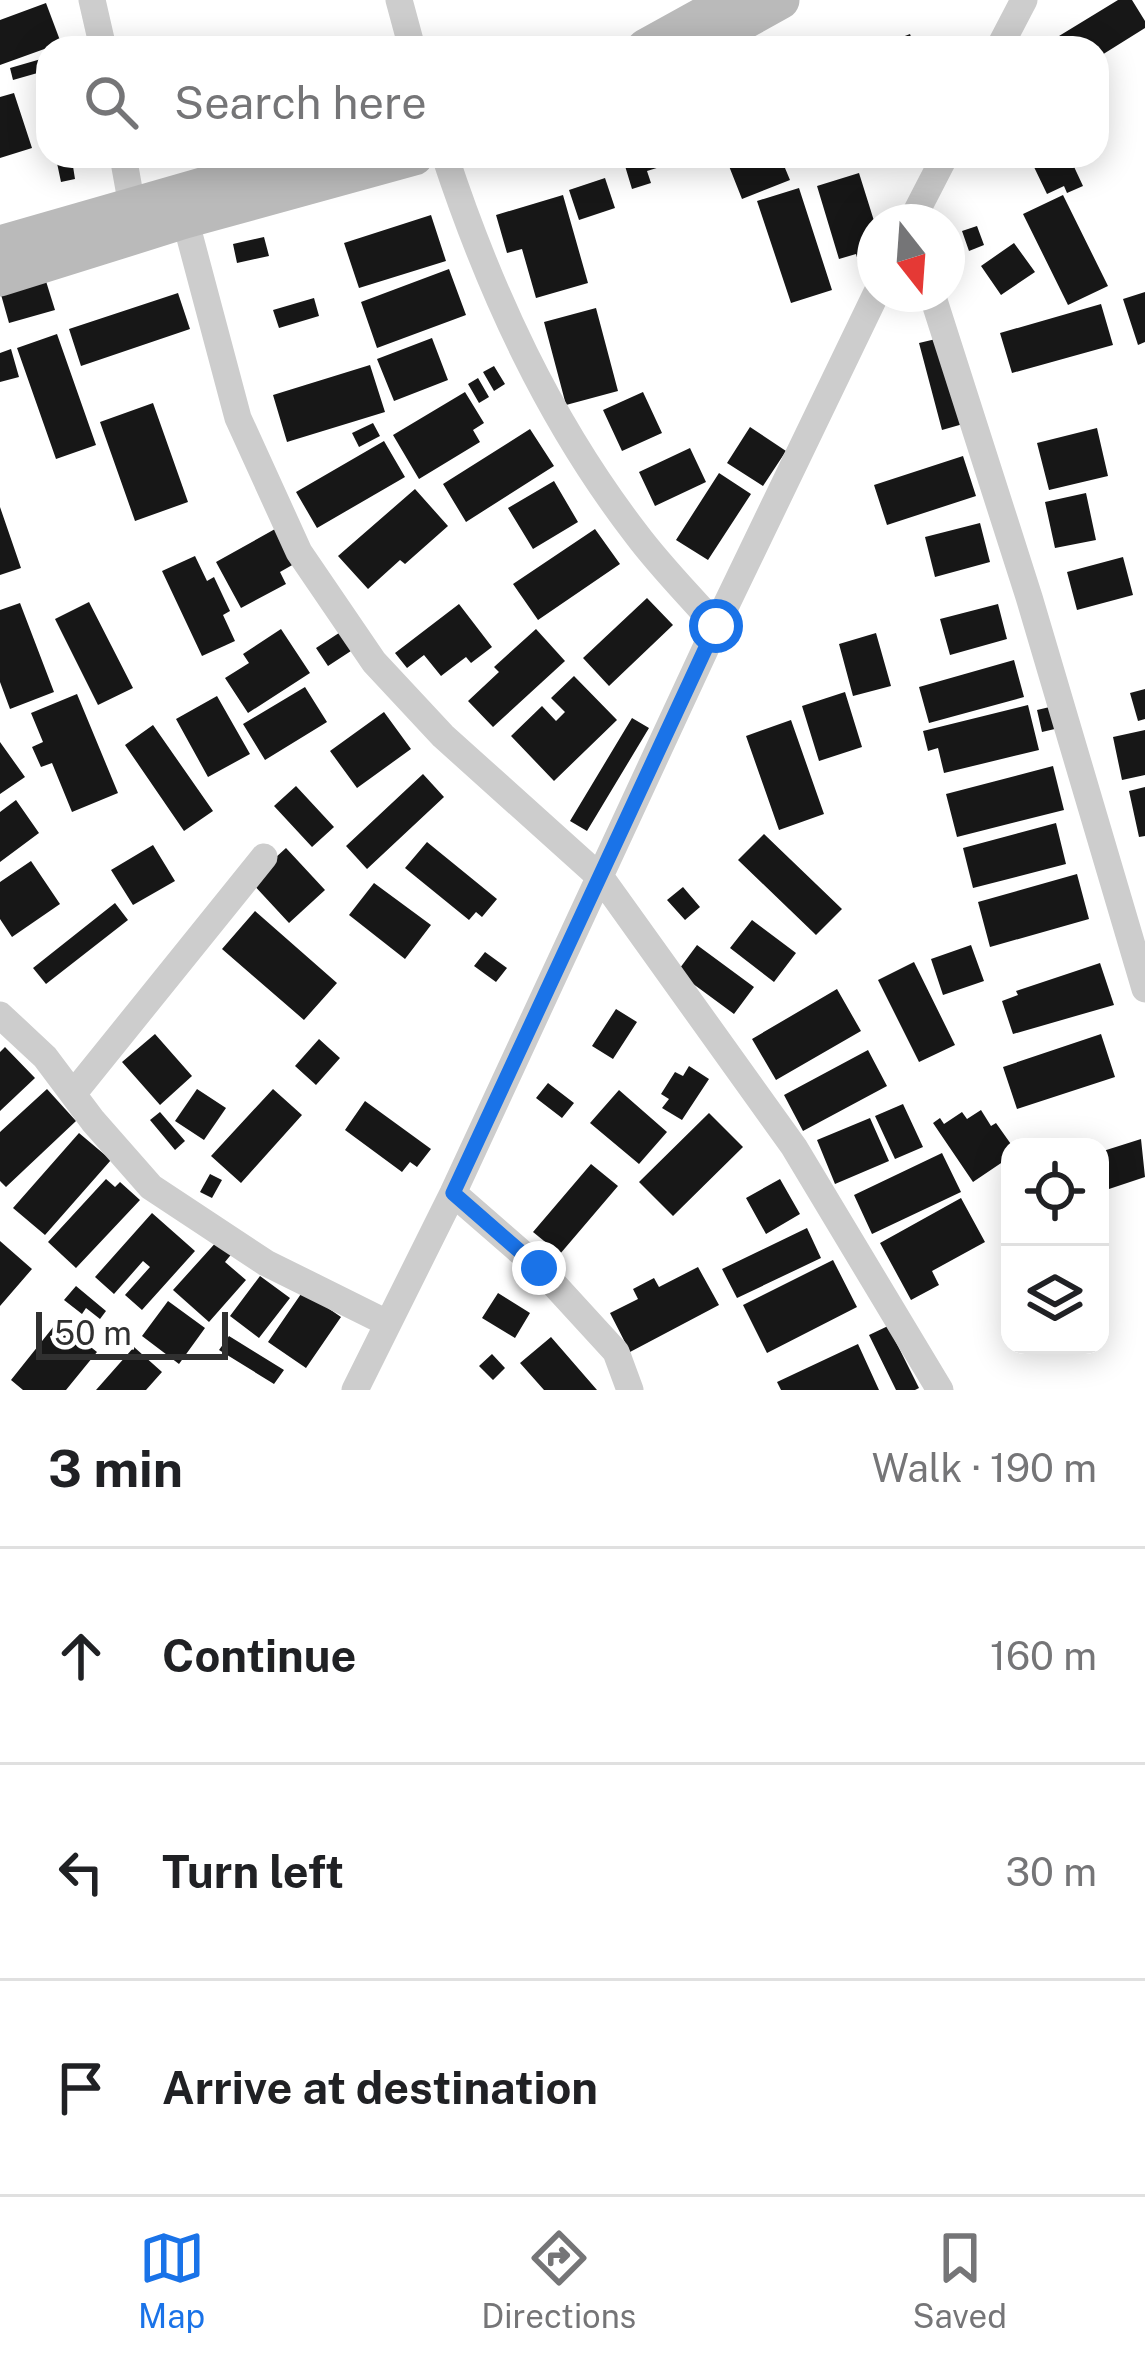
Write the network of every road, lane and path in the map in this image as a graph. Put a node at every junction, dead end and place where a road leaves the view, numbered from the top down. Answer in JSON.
{"nodes":[{"id":1,"x":92,"y":0,"type":"edge"},
{"id":2,"x":399,"y":0,"type":"edge"},
{"id":3,"x":733,"y":0,"type":"edge"},
{"id":4,"x":780,"y":0,"type":"edge"},
{"id":5,"x":1024,"y":0,"type":"edge"},
{"id":6,"x":100,"y":36,"type":"edge"},
{"id":7,"x":409,"y":36,"type":"edge"},
{"id":8,"x":668,"y":36,"type":"edge"},
{"id":9,"x":716,"y":36,"type":"edge"},
{"id":10,"x":1005,"y":36,"type":"edge"},
{"id":11,"x":125,"y":168,"type":"edge"},
{"id":12,"x":286,"y":168,"type":"edge"},
{"id":13,"x":351,"y":168,"type":"edge"},
{"id":14,"x":450,"y":168,"type":"edge"},
{"id":15,"x":939,"y":168,"type":"edge"},
{"id":16,"x":246,"y":188,"type":"junction"},
{"id":17,"x":920,"y":204,"type":"edge"},
{"id":18,"x":132,"y":206,"type":"junction"},
{"id":19,"x":185,"y":219,"type":"junction"},
{"id":20,"x":0,"y":245,"type":"edge"},
{"id":21,"x":0,"y":277,"type":"edge"},
{"id":22,"x":867,"y":312,"type":"edge"},
{"id":23,"x":938,"y":312,"type":"edge"},
{"id":24,"x":716,"y":626,"type":"junction"},
{"id":25,"x":264,"y":857,"type":"dead end"},
{"id":26,"x":602,"y":879,"type":"junction"},
{"id":27,"x":1145,"y":989,"type":"edge"},
{"id":28,"x":0,"y":1015,"type":"edge"},
{"id":29,"x":73,"y":1094,"type":"junction"},
{"id":30,"x":453,"y":1193,"type":"junction"},
{"id":31,"x":387,"y":1323,"type":"junction"},
{"id":32,"x":355,"y":1390,"type":"edge"},
{"id":33,"x":630,"y":1390,"type":"edge"},
{"id":34,"x":940,"y":1390,"type":"edge"}],
"edges":[{"from":1,"to":6,"type":"street"},
{"from":2,"to":7,"type":"street"},
{"from":3,"to":8,"type":"main road"},
{"from":4,"to":9,"type":"main road"},
{"from":5,"to":10,"type":"street"},
{"from":11,"to":18,"type":"street"},
{"from":12,"to":16,"type":"main road"},
{"from":13,"to":16,"type":"main road"},
{"from":14,"to":24,"type":"street"},
{"from":15,"to":17,"type":"street"},
{"from":16,"to":18,"type":"main road"},
{"from":16,"to":19,"type":"main road"},
{"from":18,"to":20,"type":"main road"},
{"from":19,"to":21,"type":"main road"},
{"from":19,"to":26,"type":"street"},
{"from":22,"to":24,"type":"street"},
{"from":23,"to":27,"type":"street"},
{"from":24,"to":26,"type":"street"},
{"from":25,"to":29,"type":"street"},
{"from":26,"to":30,"type":"street"},
{"from":26,"to":34,"type":"street"},
{"from":28,"to":29,"type":"street"},
{"from":29,"to":31,"type":"street"},
{"from":30,"to":31,"type":"street"},
{"from":30,"to":33,"type":"street"},
{"from":31,"to":32,"type":"street"}]}
